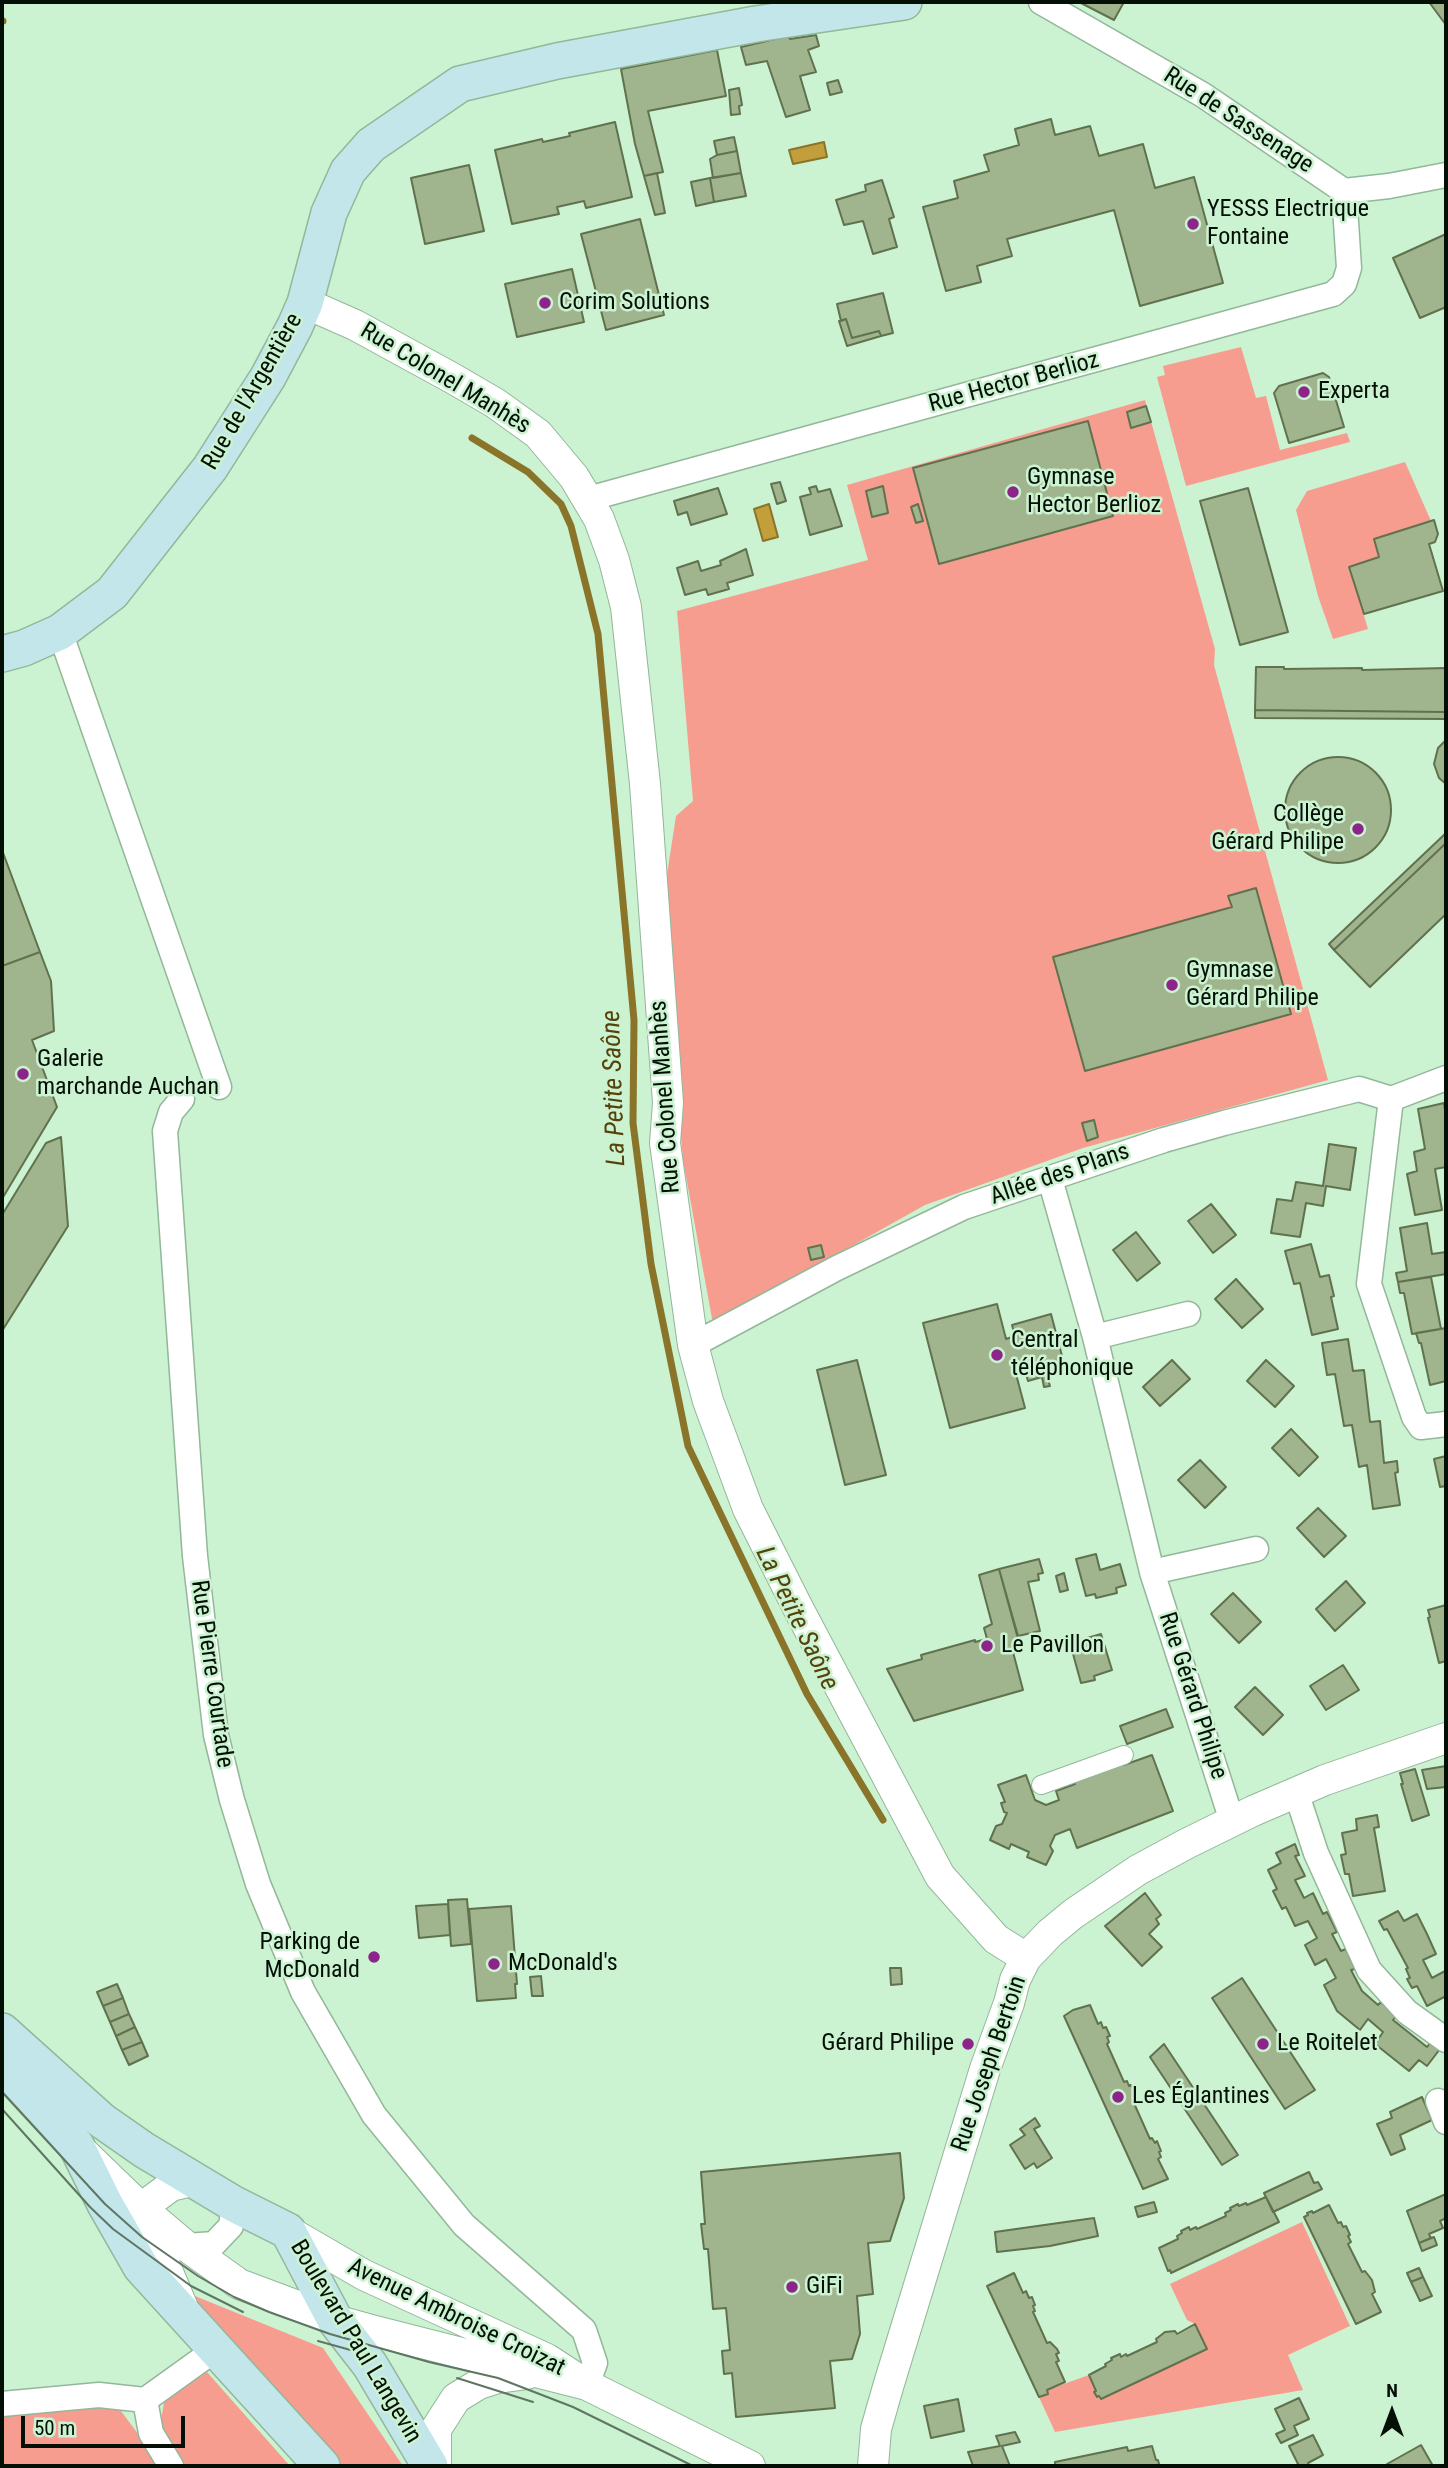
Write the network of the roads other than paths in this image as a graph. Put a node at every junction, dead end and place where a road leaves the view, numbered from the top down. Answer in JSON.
{"nodes":[{"id":1,"x":904,"y":2,"type":"edge"},
{"id":2,"x":1041,"y":2,"type":"edge"},
{"id":3,"x":1446,"y":175,"type":"edge"},
{"id":4,"x":1344,"y":191,"type":"junction"},
{"id":5,"x":305,"y":303,"type":"junction"},
{"id":6,"x":588,"y":499,"type":"junction"},
{"id":7,"x":60,"y":632,"type":"junction"},
{"id":8,"x":2,"y":654,"type":"edge"},
{"id":9,"x":1446,"y":1078,"type":"edge"},
{"id":10,"x":219,"y":1087,"type":"dead end"},
{"id":11,"x":182,"y":1099,"type":"dead end"},
{"id":12,"x":1391,"y":1099,"type":"junction"},
{"id":13,"x":1051,"y":1179,"type":"junction"},
{"id":14,"x":1188,"y":1314,"type":"dead end"},
{"id":15,"x":1095,"y":1337,"type":"junction"},
{"id":16,"x":693,"y":1345,"type":"junction"},
{"id":17,"x":1446,"y":1424,"type":"edge"},
{"id":18,"x":1256,"y":1549,"type":"dead end"},
{"id":19,"x":1152,"y":1572,"type":"junction"},
{"id":20,"x":1446,"y":1738,"type":"edge"},
{"id":21,"x":1124,"y":1755,"type":"dead end"},
{"id":22,"x":1041,"y":1786,"type":"dead end"},
{"id":23,"x":1296,"y":1792,"type":"junction"},
{"id":24,"x":1232,"y":1821,"type":"junction"},
{"id":25,"x":1026,"y":1958,"type":"junction"},
{"id":26,"x":2,"y":2031,"type":"edge"},
{"id":27,"x":1446,"y":2040,"type":"edge"},
{"id":28,"x":2,"y":2064,"type":"edge"},
{"id":29,"x":76,"y":2145,"type":"junction"},
{"id":30,"x":196,"y":2180,"type":"junction"},
{"id":31,"x":234,"y":2204,"type":"junction"},
{"id":32,"x":141,"y":2208,"type":"junction"},
{"id":33,"x":288,"y":2231,"type":"junction"},
{"id":34,"x":186,"y":2246,"type":"junction"},
{"id":35,"x":186,"y":2315,"type":"junction"},
{"id":36,"x":335,"y":2320,"type":"junction"},
{"id":37,"x":216,"y":2349,"type":"junction"},
{"id":38,"x":538,"y":2372,"type":"junction"},
{"id":39,"x":587,"y":2385,"type":"junction"},
{"id":40,"x":888,"y":2387,"type":"junction"},
{"id":41,"x":145,"y":2400,"type":"junction"},
{"id":42,"x":2,"y":2403,"type":"edge"},
{"id":43,"x":877,"y":2429,"type":"junction"},
{"id":44,"x":171,"y":2466,"type":"edge"},
{"id":45,"x":322,"y":2466,"type":"edge"},
{"id":46,"x":430,"y":2466,"type":"edge"},
{"id":47,"x":436,"y":2466,"type":"edge"},
{"id":48,"x":750,"y":2466,"type":"edge"},
{"id":49,"x":858,"y":2466,"type":"edge"},
{"id":50,"x":873,"y":2466,"type":"edge"},
{"id":51,"x":893,"y":2466,"type":"edge"}],
"edges":[{"from":1,"to":5,"type":"main road","name":"Rue de l'Argentière"},
{"from":2,"to":4,"type":"street","name":"Rue de Sassenage"},
{"from":3,"to":4,"type":"street"},
{"from":4,"to":6,"type":"street","name":"Rue Hector Berlioz"},
{"from":5,"to":6,"type":"street","name":"Rue Colonel Manhès"},
{"from":5,"to":7,"type":"main road","name":"Rue de l'Argentière"},
{"from":6,"to":16,"type":"street","name":"Rue Colonel Manhès"},
{"from":7,"to":8,"type":"main road","name":"Rue de l'Argentière"},
{"from":7,"to":10,"type":"street"},
{"from":9,"to":12,"type":"street"},
{"from":11,"to":39,"type":"street","name":"Rue Pierre Courtade"},
{"from":12,"to":13,"type":"street","name":"Allée des Plans"},
{"from":12,"to":17,"type":"street"},
{"from":13,"to":15,"type":"street","name":"Rue Gérard Philipe"},
{"from":13,"to":16,"type":"street","name":"Allée des Plans"},
{"from":14,"to":15,"type":"street"},
{"from":15,"to":19,"type":"street","name":"Rue Gérard Philipe"},
{"from":16,"to":25,"type":"street","name":"Rue Colonel Manhès"},
{"from":18,"to":19,"type":"street"},
{"from":19,"to":24,"type":"street","name":"Rue Gérard Philipe"},
{"from":20,"to":23,"type":"street","name":"Rue Joseph Bertoin"},
{"from":21,"to":22,"type":"street"},
{"from":23,"to":24,"type":"street","name":"Rue Joseph Bertoin"},
{"from":23,"to":27,"type":"street"},
{"from":24,"to":25,"type":"street","name":"Rue Joseph Bertoin"},
{"from":25,"to":40,"type":"street","name":"Rue Joseph Bertoin"},
{"from":26,"to":30,"type":"main road","name":"Boulevard Paul Langevin"},
{"from":28,"to":29,"type":"main road"},
{"from":29,"to":32,"type":"street","name":"Avenue Ambroise Croizat"},
{"from":29,"to":35,"type":"main road"},
{"from":30,"to":31,"type":"main road","name":"Boulevard Paul Langevin"},
{"from":30,"to":32,"type":"street"},
{"from":31,"to":33,"type":"main road","name":"Boulevard Paul Langevin"},
{"from":31,"to":34,"type":"street"},
{"from":32,"to":34,"type":"street","name":"Avenue Ambroise Croizat"},
{"from":32,"to":35,"type":"street"},
{"from":33,"to":36,"type":"main road","name":"Boulevard Paul Langevin"},
{"from":33,"to":39,"type":"street","name":"Avenue Ambroise Croizat"},
{"from":34,"to":36,"type":"street","name":"Avenue Ambroise Croizat"},
{"from":35,"to":37,"type":"main road"},
{"from":36,"to":38,"type":"street","name":"Avenue Ambroise Croizat"},
{"from":36,"to":46,"type":"main road","name":"Boulevard Paul Langevin"},
{"from":37,"to":41,"type":"street"},
{"from":37,"to":45,"type":"main road"},
{"from":38,"to":39,"type":"street","name":"Avenue Ambroise Croizat"},
{"from":38,"to":47,"type":"street","name":"Avenue Ambroise Croizat"},
{"from":39,"to":48,"type":"street","name":"Avenue Ambroise Croizat"},
{"from":40,"to":43,"type":"street","name":"Rue Joseph Bertoin"},
{"from":40,"to":51,"type":"street","name":"Rue Joseph Bertoin"},
{"from":41,"to":42,"type":"street"},
{"from":41,"to":44,"type":"street"},
{"from":43,"to":49,"type":"street","name":"Rue Joseph Bertoin"},
{"from":43,"to":50,"type":"street","name":"Rue Joseph Bertoin"}]}
